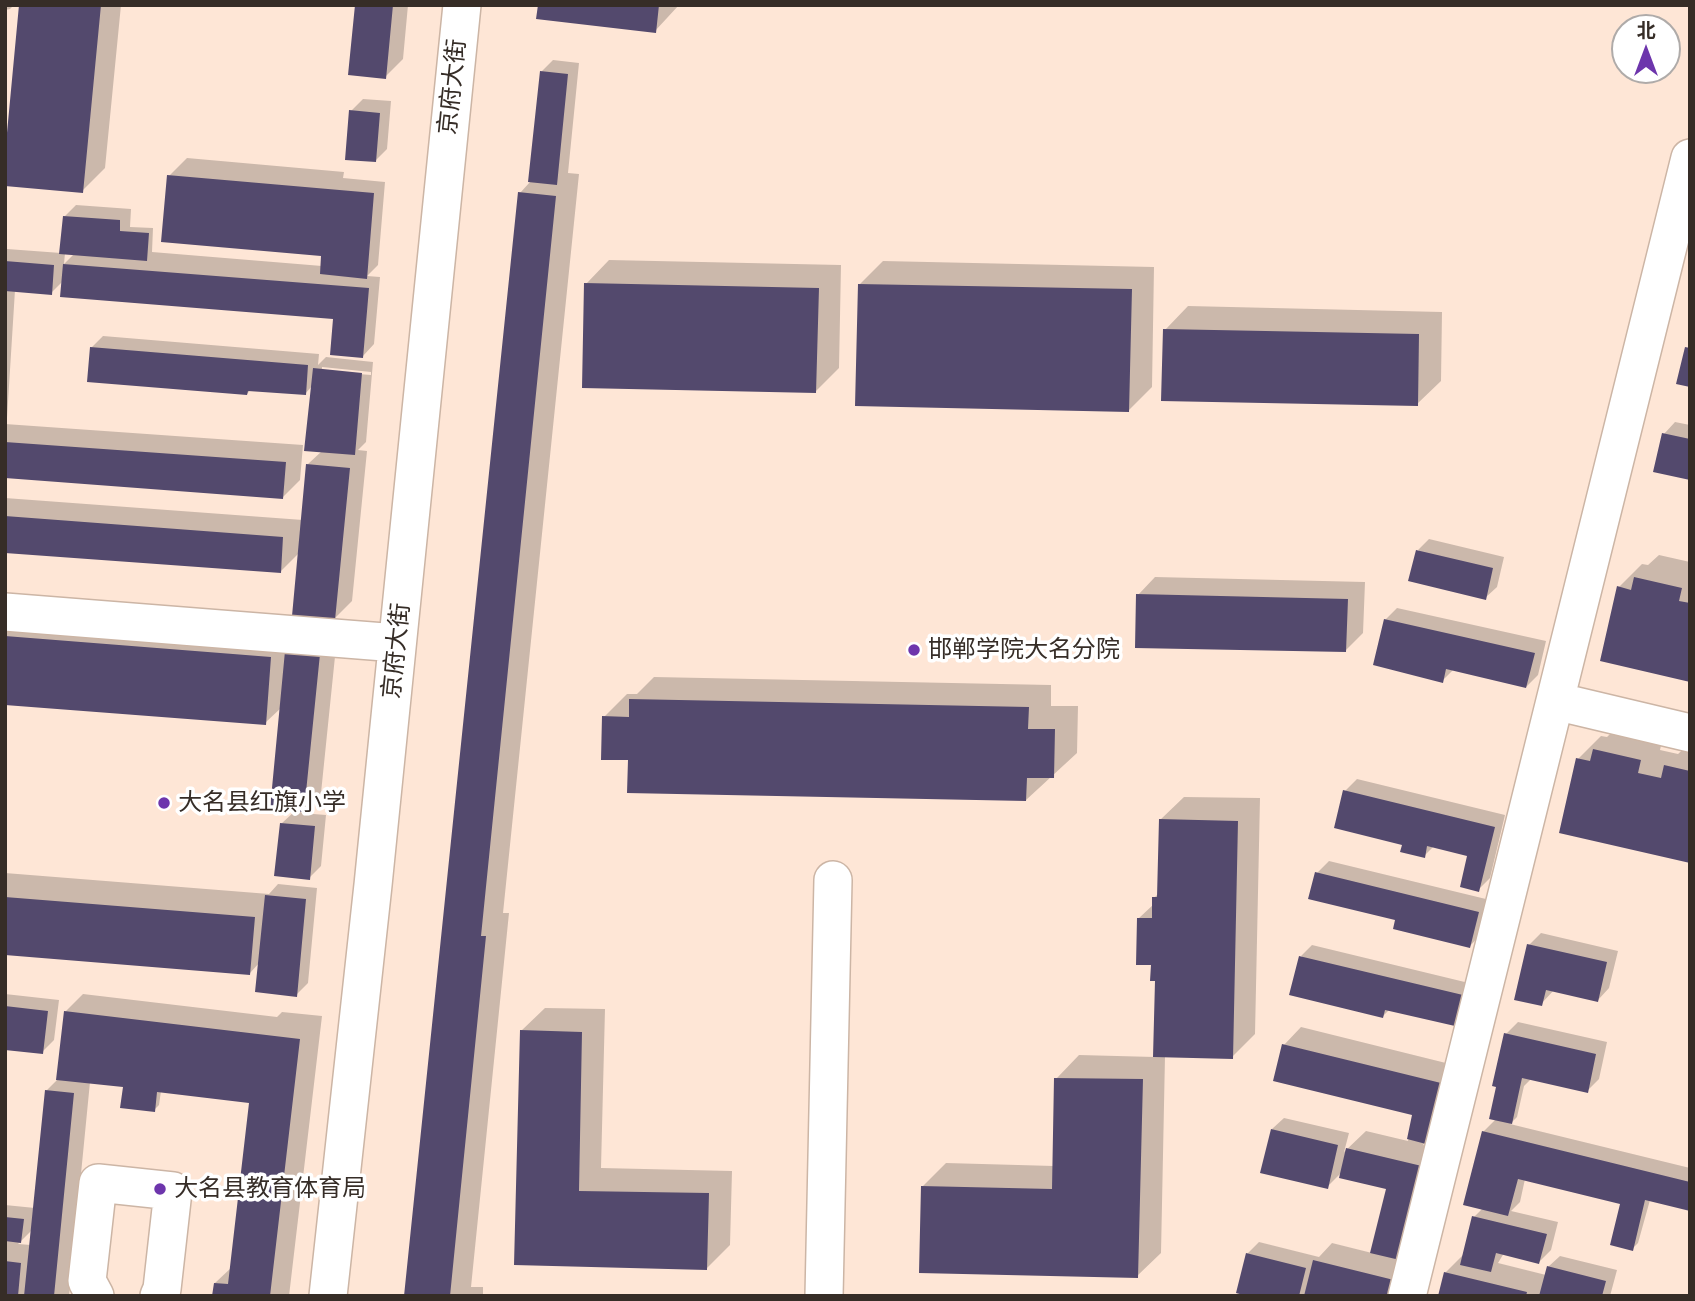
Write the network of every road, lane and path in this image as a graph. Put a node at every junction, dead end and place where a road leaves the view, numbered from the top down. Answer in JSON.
{"nodes":[{"id":1,"x":461,"y":5,"type":"edge"},
{"id":2,"x":1690,"y":158,"type":"edge"},
{"id":3,"x":5,"y":612,"type":"edge"},
{"id":4,"x":397,"y":643,"type":"junction"},
{"id":5,"x":1555,"y":701,"type":"junction"},
{"id":6,"x":1690,"y":733,"type":"edge"},
{"id":7,"x":833,"y":880,"type":"dead end"},
{"id":8,"x":95,"y":1296,"type":"edge"},
{"id":9,"x":159,"y":1296,"type":"edge"},
{"id":10,"x":328,"y":1296,"type":"edge"},
{"id":11,"x":824,"y":1296,"type":"edge"},
{"id":12,"x":1407,"y":1296,"type":"edge"}],
"edges":[{"from":1,"to":4,"type":"street","name":"京府大街"},
{"from":2,"to":5,"type":"street"},
{"from":3,"to":4,"type":"street"},
{"from":4,"to":10,"type":"street","name":"京府大街"},
{"from":5,"to":6,"type":"street"},
{"from":5,"to":12,"type":"street"},
{"from":7,"to":11,"type":"street"},
{"from":8,"to":9,"type":"street"}]}
